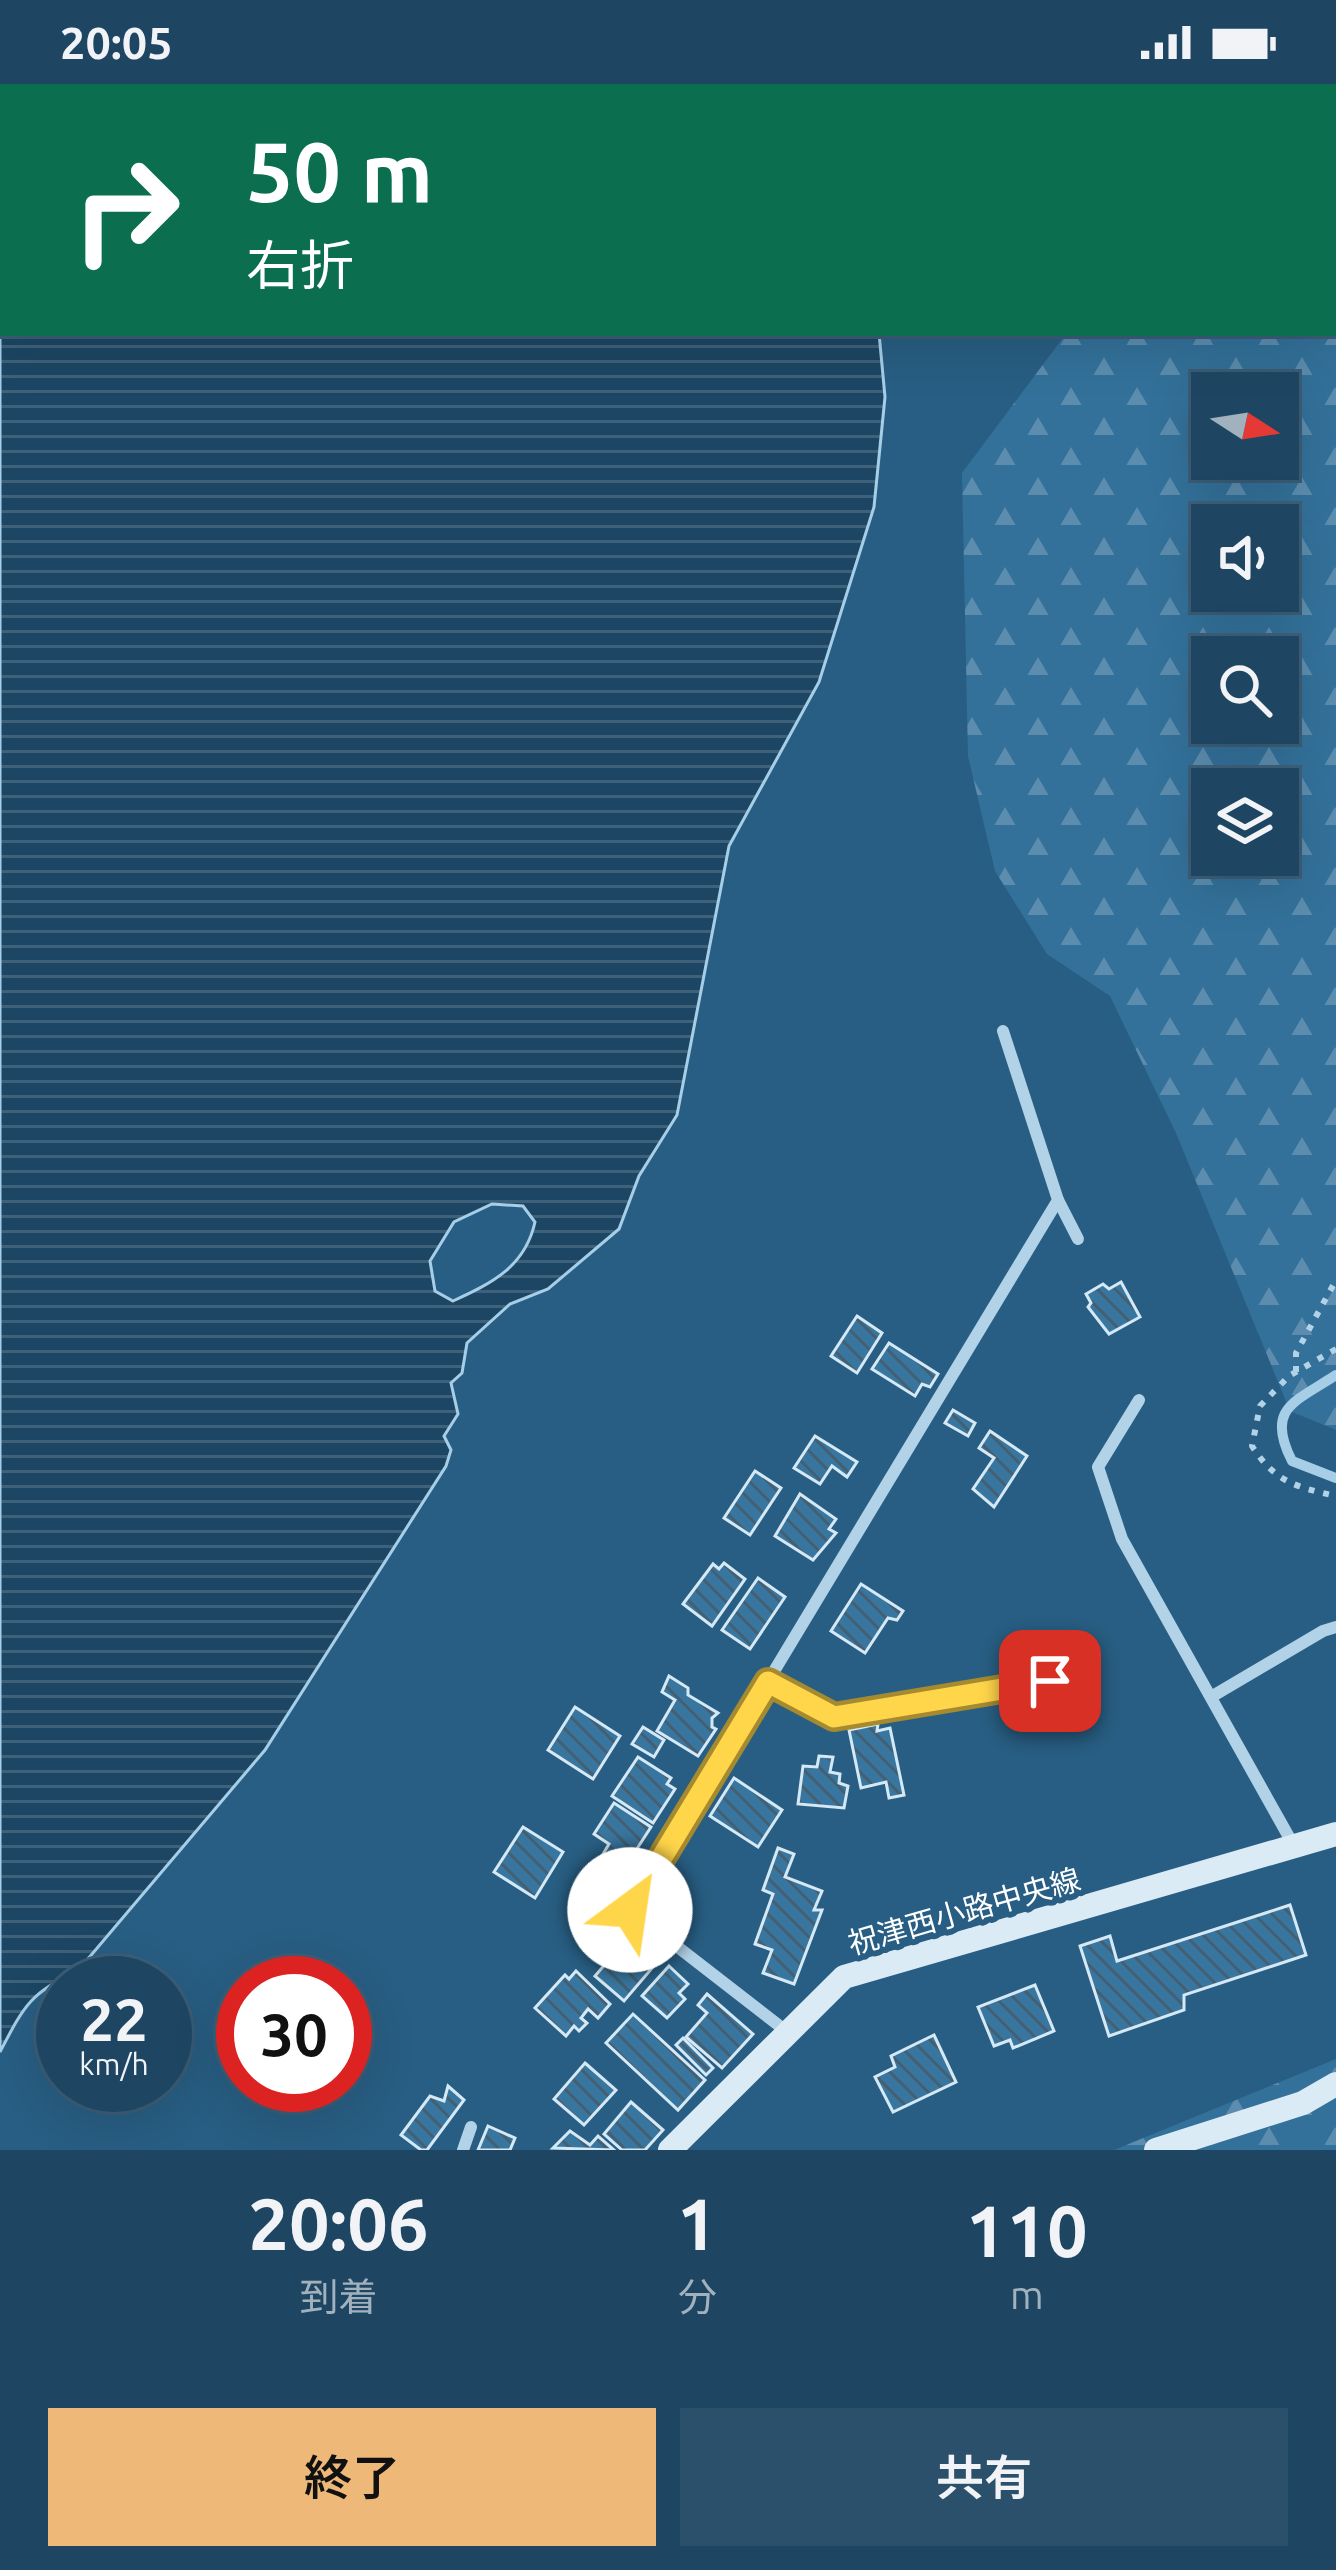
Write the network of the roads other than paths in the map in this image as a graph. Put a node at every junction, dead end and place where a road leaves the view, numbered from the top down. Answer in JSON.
{"nodes":[{"id":1,"x":1003,"y":1031,"type":"dead end"},
{"id":2,"x":1058,"y":1200,"type":"junction"},
{"id":3,"x":1078,"y":1239,"type":"dead end"},
{"id":4,"x":1139,"y":1400,"type":"dead end"},
{"id":5,"x":1336,"y":1627,"type":"edge"},
{"id":6,"x":1050,"y":1681,"type":"dead end"},
{"id":7,"x":768,"y":1682,"type":"junction"},
{"id":8,"x":1210,"y":1697,"type":"junction"},
{"id":9,"x":1336,"y":1834,"type":"edge"},
{"id":10,"x":1294,"y":1846,"type":"junction"},
{"id":11,"x":785,"y":2031,"type":"junction"},
{"id":12,"x":1336,"y":2084,"type":"edge"},
{"id":13,"x":471,"y":2127,"type":"dead end"},
{"id":14,"x":463,"y":2150,"type":"edge"},
{"id":15,"x":670,"y":2150,"type":"edge"},
{"id":16,"x":1156,"y":2150,"type":"edge"}],
"edges":[{"from":1,"to":2,"type":"street"},
{"from":2,"to":3,"type":"street"},
{"from":2,"to":7,"type":"street"},
{"from":4,"to":8,"type":"street"},
{"from":5,"to":8,"type":"street"},
{"from":6,"to":7,"type":"street"},
{"from":7,"to":11,"type":"street"},
{"from":8,"to":10,"type":"street"},
{"from":9,"to":10,"type":"main road","name":"祝津西小路中央線"},
{"from":10,"to":11,"type":"main road","name":"祝津西小路中央線"},
{"from":11,"to":15,"type":"main road","name":"祝津西小路中央線"},
{"from":12,"to":16,"type":"main road"},
{"from":13,"to":14,"type":"street"}]}
